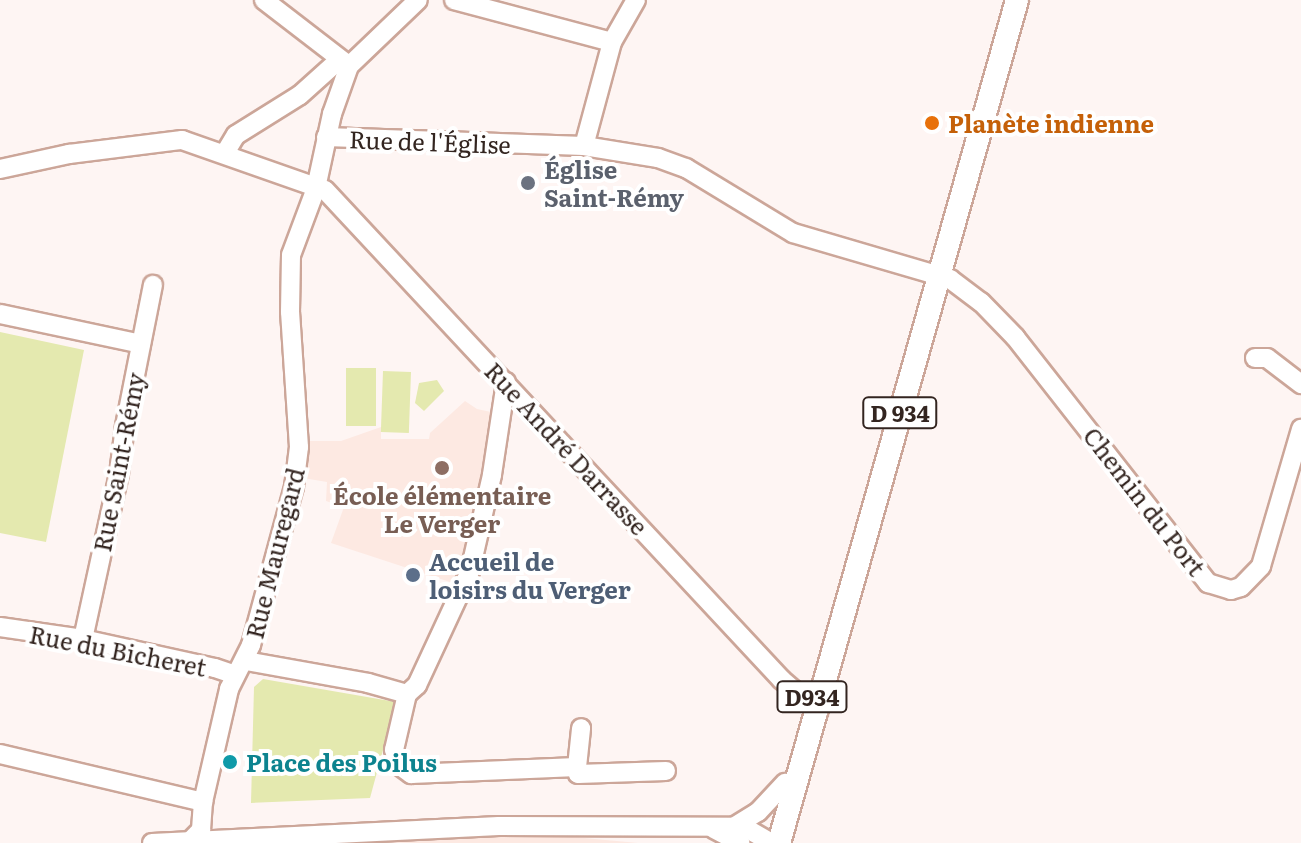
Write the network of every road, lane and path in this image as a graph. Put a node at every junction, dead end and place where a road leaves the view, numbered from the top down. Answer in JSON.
{"nodes":[{"id":1,"x":264,"y":0,"type":"edge"},
{"id":2,"x":418,"y":0,"type":"edge"},
{"id":3,"x":454,"y":0,"type":"edge"},
{"id":4,"x":636,"y":0,"type":"edge"},
{"id":5,"x":1017,"y":0,"type":"edge"},
{"id":6,"x":612,"y":42,"type":"junction"},
{"id":7,"x":344,"y":63,"type":"junction"},
{"id":8,"x":326,"y":137,"type":"junction"},
{"id":9,"x":584,"y":146,"type":"junction"},
{"id":10,"x":225,"y":153,"type":"junction"},
{"id":11,"x":0,"y":169,"type":"edge"},
{"id":12,"x":316,"y":188,"type":"junction"},
{"id":13,"x":938,"y":274,"type":"junction"},
{"id":14,"x":153,"y":285,"type":"dead end"},
{"id":15,"x":0,"y":314,"type":"edge"},
{"id":16,"x":141,"y":344,"type":"junction"},
{"id":17,"x":1255,"y":358,"type":"dead end"},
{"id":18,"x":506,"y":382,"type":"junction"},
{"id":19,"x":1301,"y":384,"type":"edge"},
{"id":20,"x":1301,"y":429,"type":"edge"},
{"id":21,"x":0,"y":627,"type":"edge"},
{"id":22,"x":83,"y":639,"type":"junction"},
{"id":23,"x":241,"y":668,"type":"junction"},
{"id":24,"x":407,"y":694,"type":"junction"},
{"id":25,"x":814,"y":707,"type":"junction"},
{"id":26,"x":581,"y":728,"type":"dead end"},
{"id":27,"x":0,"y":754,"type":"edge"},
{"id":28,"x":577,"y":767,"type":"junction"},
{"id":29,"x":666,"y":771,"type":"dead end"},
{"id":30,"x":785,"y":783,"type":"junction"},
{"id":31,"x":203,"y":802,"type":"junction"},
{"id":32,"x":729,"y":833,"type":"edge"},
{"id":33,"x":190,"y":841,"type":"junction"},
{"id":34,"x":771,"y":842,"type":"edge"},
{"id":35,"x":154,"y":843,"type":"edge"}],
"edges":[{"from":1,"to":7,"type":"street"},
{"from":2,"to":7,"type":"street"},
{"from":3,"to":6,"type":"street"},
{"from":4,"to":6,"type":"street"},
{"from":5,"to":13,"type":"main road","number":"D 934"},
{"from":6,"to":9,"type":"street"},
{"from":7,"to":8,"type":"street","name":"Rue Mauregard"},
{"from":7,"to":10,"type":"street"},
{"from":8,"to":9,"type":"street","name":"Rue de l'Église"},
{"from":8,"to":12,"type":"street","name":"Rue Mauregard"},
{"from":9,"to":13,"type":"street","name":"Rue de l'Église"},
{"from":10,"to":11,"type":"street","name":"Rue André Darrasse"},
{"from":10,"to":12,"type":"street","name":"Rue André Darrasse"},
{"from":12,"to":18,"type":"street","name":"Rue André Darrasse"},
{"from":12,"to":23,"type":"street","name":"Rue Mauregard"},
{"from":13,"to":20,"type":"street","name":"Chemin du Port"},
{"from":13,"to":25,"type":"main road","number":"D 934"},
{"from":14,"to":16,"type":"street","name":"Rue Saint-Rémy"},
{"from":15,"to":16,"type":"street"},
{"from":16,"to":22,"type":"street","name":"Rue Saint-Rémy"},
{"from":17,"to":19,"type":"street"},
{"from":18,"to":24,"type":"street"},
{"from":18,"to":25,"type":"street","name":"Rue André Darrasse"},
{"from":21,"to":22,"type":"street","name":"Rue du Bicheret"},
{"from":22,"to":23,"type":"street","name":"Rue du Bicheret"},
{"from":23,"to":24,"type":"street","name":"Rue Mauregard"},
{"from":23,"to":31,"type":"street"},
{"from":24,"to":28,"type":"street"},
{"from":25,"to":30,"type":"main road","number":"D934"},
{"from":25,"to":34,"type":"main road","number":"D 934"},
{"from":26,"to":28,"type":"street"},
{"from":27,"to":31,"type":"street"},
{"from":28,"to":29,"type":"street"},
{"from":30,"to":32,"type":"street"},
{"from":30,"to":34,"type":"main road","number":"D934"},
{"from":31,"to":33,"type":"street"},
{"from":32,"to":33,"type":"street"},
{"from":32,"to":34,"type":"street"},
{"from":33,"to":35,"type":"street"}]}
